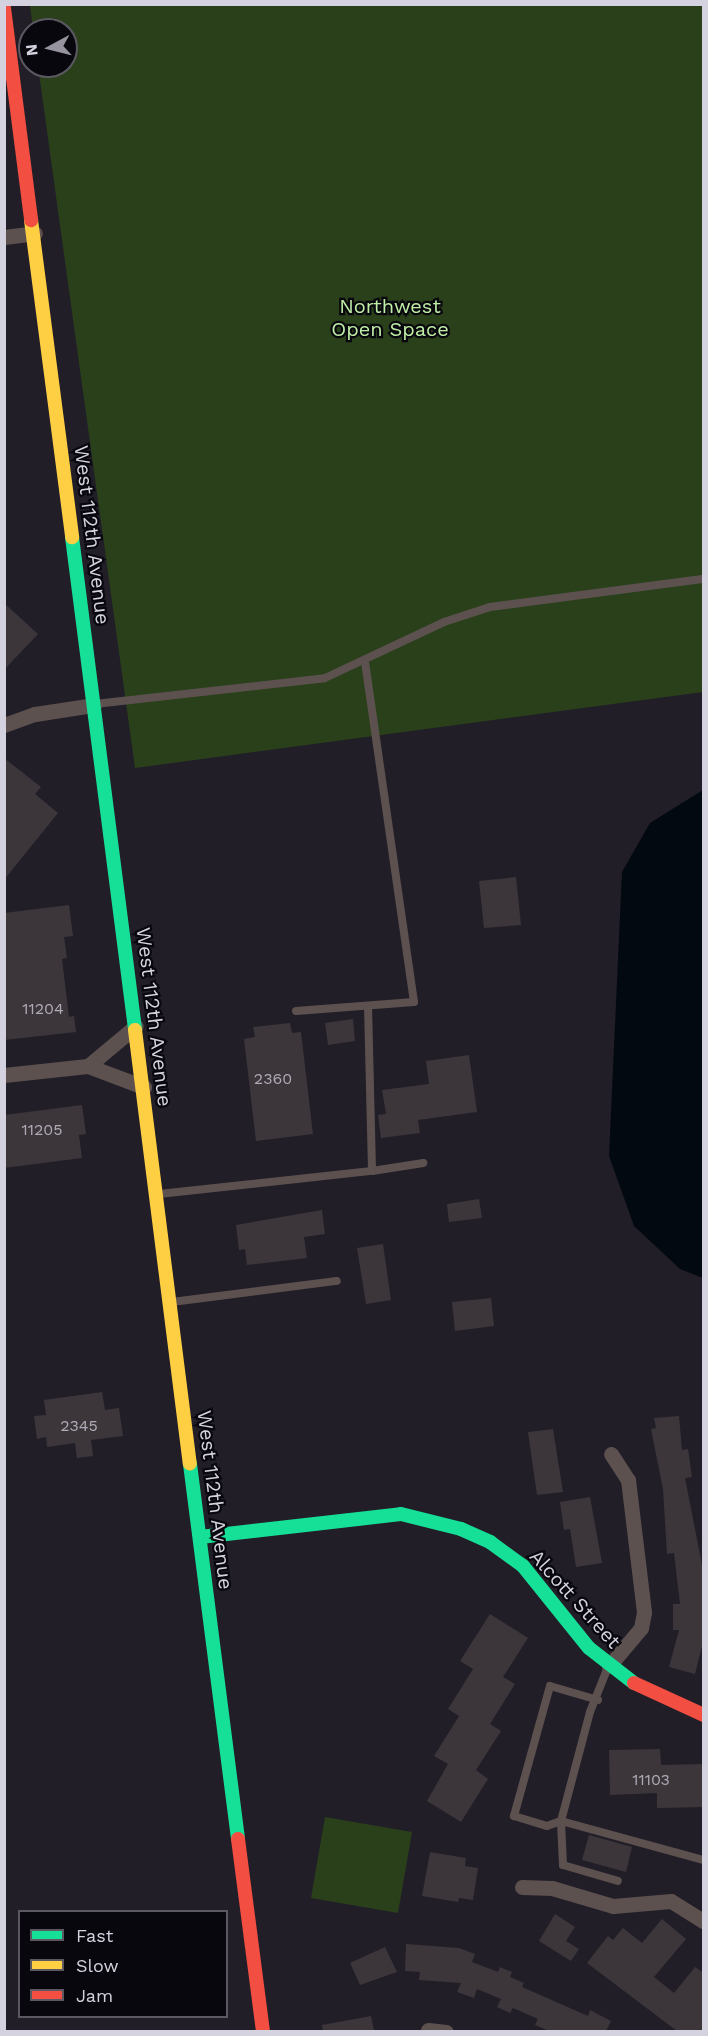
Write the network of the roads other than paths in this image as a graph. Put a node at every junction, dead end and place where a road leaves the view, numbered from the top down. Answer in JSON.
{"nodes":[{"id":1,"x":4,"y":8,"type":"edge"},
{"id":2,"x":34,"y":233,"type":"junction"},
{"id":3,"x":4,"y":237,"type":"edge"},
{"id":4,"x":704,"y":579,"type":"edge"},
{"id":5,"x":365,"y":660,"type":"junction"},
{"id":6,"x":94,"y":705,"type":"junction"},
{"id":7,"x":4,"y":725,"type":"edge"},
{"id":8,"x":368,"y":1006,"type":"junction"},
{"id":9,"x":296,"y":1011,"type":"dead end"},
{"id":10,"x":136,"y":1026,"type":"junction"},
{"id":11,"x":88,"y":1066,"type":"junction"},
{"id":12,"x":4,"y":1075,"type":"edge"},
{"id":13,"x":144,"y":1087,"type":"junction"},
{"id":14,"x":423,"y":1163,"type":"dead end"},
{"id":15,"x":372,"y":1171,"type":"junction"},
{"id":16,"x":157,"y":1195,"type":"junction"},
{"id":17,"x":337,"y":1281,"type":"dead end"},
{"id":18,"x":171,"y":1302,"type":"junction"},
{"id":19,"x":611,"y":1454,"type":"dead end"},
{"id":20,"x":200,"y":1537,"type":"junction"},
{"id":21,"x":609,"y":1666,"type":"junction"},
{"id":22,"x":598,"y":1700,"type":"junction"},
{"id":23,"x":704,"y":1715,"type":"edge"},
{"id":24,"x":561,"y":1821,"type":"junction"},
{"id":25,"x":704,"y":1860,"type":"edge"},
{"id":26,"x":618,"y":1881,"type":"dead end"},
{"id":27,"x":522,"y":1887,"type":"dead end"},
{"id":28,"x":704,"y":1922,"type":"edge"},
{"id":29,"x":428,"y":2030,"type":"dead end"},
{"id":30,"x":263,"y":2031,"type":"edge"},
{"id":31,"x":446,"y":2031,"type":"edge"}],
"edges":[{"from":1,"to":2,"type":"main road","name":"West 112th Avenue"},
{"from":2,"to":3,"type":"street"},
{"from":2,"to":6,"type":"main road","name":"West 112th Avenue"},
{"from":4,"to":5,"type":"lane"},
{"from":5,"to":6,"type":"lane"},
{"from":5,"to":8,"type":"lane"},
{"from":6,"to":7,"type":"street"},
{"from":6,"to":10,"type":"main road","name":"West 112th Avenue"},
{"from":8,"to":9,"type":"lane"},
{"from":8,"to":15,"type":"lane"},
{"from":10,"to":11,"type":"street"},
{"from":10,"to":13,"type":"main road","name":"West 112th Avenue"},
{"from":11,"to":12,"type":"street"},
{"from":11,"to":13,"type":"street"},
{"from":13,"to":16,"type":"main road","name":"West 112th Avenue"},
{"from":14,"to":15,"type":"lane"},
{"from":15,"to":16,"type":"lane"},
{"from":16,"to":18,"type":"main road","name":"West 112th Avenue"},
{"from":17,"to":18,"type":"lane"},
{"from":18,"to":20,"type":"main road","name":"West 112th Avenue"},
{"from":19,"to":21,"type":"street"},
{"from":20,"to":21,"type":"main road","name":"Alcott Street"},
{"from":20,"to":30,"type":"main road","name":"West 112th Avenue"},
{"from":21,"to":22,"type":"lane"},
{"from":21,"to":23,"type":"main road","name":"Alcott Street"},
{"from":22,"to":24,"type":"lane"},
{"from":22,"to":24,"type":"lane"},
{"from":24,"to":25,"type":"lane"},
{"from":24,"to":26,"type":"lane"},
{"from":27,"to":28,"type":"street"},
{"from":29,"to":31,"type":"street"}]}
